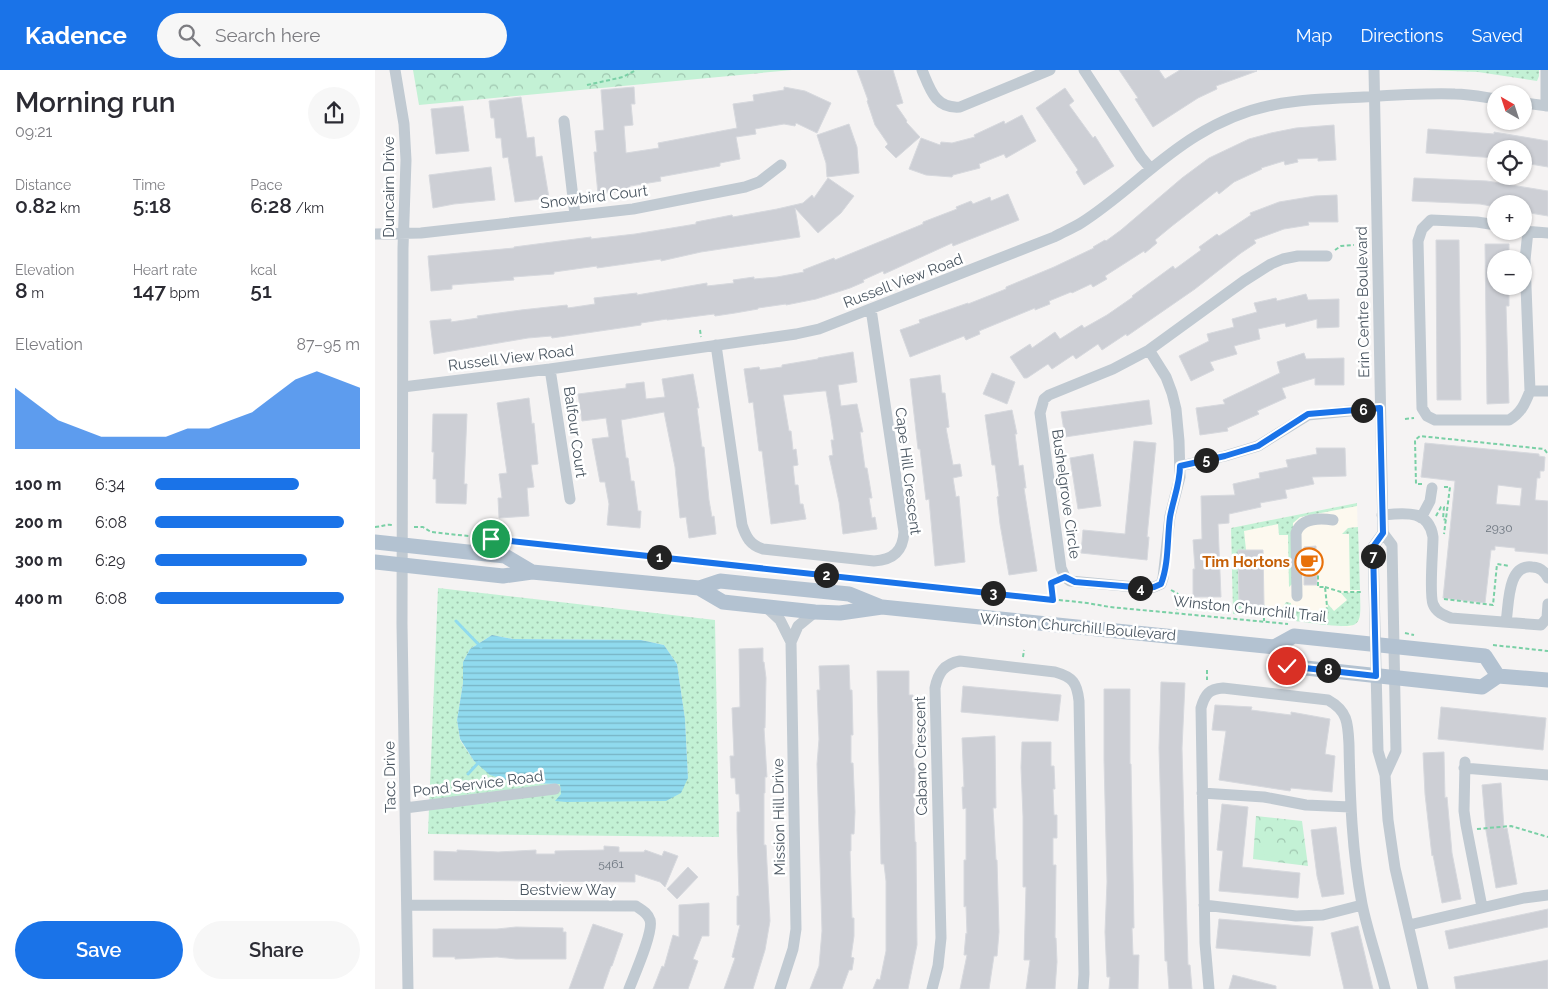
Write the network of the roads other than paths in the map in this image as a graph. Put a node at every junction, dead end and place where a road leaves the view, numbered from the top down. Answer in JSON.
{"nodes":[{"id":1,"x":395,"y":70,"type":"edge"},
{"id":2,"x":923,"y":70,"type":"edge"},
{"id":3,"x":1050,"y":70,"type":"edge"},
{"id":4,"x":1084,"y":70,"type":"edge"},
{"id":5,"x":1373,"y":70,"type":"edge"},
{"id":6,"x":1546,"y":70,"type":"edge"},
{"id":7,"x":1374,"y":96,"type":"junction"},
{"id":8,"x":1487,"y":98,"type":"edge"},
{"id":9,"x":1533,"y":104,"type":"edge"},
{"id":10,"x":1547,"y":106,"type":"edge"},
{"id":11,"x":564,"y":121,"type":"dead end"},
{"id":12,"x":781,"y":165,"type":"dead end"},
{"id":13,"x":1151,"y":169,"type":"junction"},
{"id":14,"x":575,"y":215,"type":"junction"},
{"id":15,"x":1487,"y":224,"type":"edge"},
{"id":16,"x":1532,"y":232,"type":"edge"},
{"id":17,"x":375,"y":234,"type":"edge"},
{"id":18,"x":403,"y":234,"type":"junction"},
{"id":19,"x":1548,"y":234,"type":"edge"},
{"id":20,"x":1526,"y":240,"type":"edge"},
{"id":21,"x":1327,"y":256,"type":"road end"},
{"id":22,"x":871,"y":310,"type":"junction"},
{"id":23,"x":717,"y":345,"type":"junction"},
{"id":24,"x":1149,"y":350,"type":"junction"},
{"id":25,"x":550,"y":368,"type":"junction"},
{"id":26,"x":403,"y":387,"type":"junction"},
{"id":27,"x":1530,"y":391,"type":"junction"},
{"id":28,"x":1548,"y":391,"type":"edge"},
{"id":29,"x":1380,"y":408,"type":"junction"},
{"id":30,"x":1180,"y":466,"type":"junction"},
{"id":31,"x":1433,"y":486,"type":"road end"},
{"id":32,"x":570,"y":499,"type":"dead end"},
{"id":33,"x":1382,"y":515,"type":"junction"},
{"id":34,"x":1421,"y":518,"type":"junction"},
{"id":35,"x":1333,"y":520,"type":"dead end"},
{"id":36,"x":1383,"y":533,"type":"junction"},
{"id":37,"x":375,"y":542,"type":"edge"},
{"id":38,"x":402,"y":545,"type":"junction"},
{"id":39,"x":375,"y":562,"type":"edge"},
{"id":40,"x":402,"y":565,"type":"junction"},
{"id":41,"x":533,"y":572,"type":"junction"},
{"id":42,"x":1548,"y":578,"type":"edge"},
{"id":43,"x":699,"y":588,"type":"junction"},
{"id":44,"x":1297,"y":596,"type":"dead end"},
{"id":45,"x":1548,"y":604,"type":"edge"},
{"id":46,"x":765,"y":606,"type":"junction"},
{"id":47,"x":882,"y":607,"type":"junction"},
{"id":48,"x":815,"y":612,"type":"junction"},
{"id":49,"x":1506,"y":622,"type":"junction"},
{"id":50,"x":791,"y":642,"type":"junction"},
{"id":51,"x":1375,"y":644,"type":"junction"},
{"id":52,"x":1395,"y":646,"type":"junction"},
{"id":53,"x":1274,"y":647,"type":"junction"},
{"id":54,"x":1376,"y":676,"type":"junction"},
{"id":55,"x":1498,"y":676,"type":"junction"},
{"id":56,"x":1395,"y":678,"type":"junction"},
{"id":57,"x":1548,"y":680,"type":"edge"},
{"id":58,"x":1385,"y":775,"type":"junction"},
{"id":59,"x":1548,"y":775,"type":"edge"},
{"id":60,"x":555,"y":789,"type":"dead end"},
{"id":61,"x":1202,"y":793,"type":"junction"},
{"id":62,"x":405,"y":808,"type":"junction"},
{"id":63,"x":1350,"y":808,"type":"junction"},
{"id":64,"x":1548,"y":895,"type":"edge"},
{"id":65,"x":407,"y":905,"type":"junction"},
{"id":66,"x":1204,"y":905,"type":"junction"},
{"id":67,"x":1362,"y":905,"type":"junction"},
{"id":68,"x":1483,"y":907,"type":"junction"},
{"id":69,"x":1409,"y":925,"type":"junction"},
{"id":70,"x":408,"y":989,"type":"edge"},
{"id":71,"x":629,"y":989,"type":"edge"},
{"id":72,"x":780,"y":989,"type":"edge"},
{"id":73,"x":932,"y":989,"type":"edge"},
{"id":74,"x":1083,"y":989,"type":"edge"},
{"id":75,"x":1209,"y":989,"type":"edge"},
{"id":76,"x":1385,"y":989,"type":"edge"},
{"id":77,"x":1423,"y":989,"type":"edge"}],
"edges":[{"from":1,"to":18,"type":"street","name":"Duncairn Drive"},
{"from":2,"to":3,"type":"street"},
{"from":4,"to":13,"type":"street"},
{"from":5,"to":7,"type":"street","name":"Erin Centre Boulevard"},
{"from":6,"to":10,"type":"street"},
{"from":7,"to":8,"type":"street","name":"Russell View Road"},
{"from":7,"to":13,"type":"street","name":"Russell View Road"},
{"from":7,"to":29,"type":"street","name":"Erin Centre Boulevard"},
{"from":9,"to":10,"type":"street"},
{"from":11,"to":14,"type":"street"},
{"from":12,"to":14,"type":"street","name":"Snowbird Court"},
{"from":13,"to":22,"type":"street","name":"Russell View Road"},
{"from":14,"to":18,"type":"street","name":"Snowbird Court"},
{"from":15,"to":27,"type":"street"},
{"from":16,"to":19,"type":"street"},
{"from":17,"to":18,"type":"street","name":"Snowbird Court"},
{"from":18,"to":26,"type":"street","name":"Duncairn Drive"},
{"from":20,"to":27,"type":"street"},
{"from":21,"to":24,"type":"street","name":"Bushelgrove Circle"},
{"from":22,"to":23,"type":"street","name":"Russell View Road"},
{"from":22,"to":23,"type":"street","name":"Cape Hill Crescent"},
{"from":23,"to":25,"type":"street","name":"Russell View Road"},
{"from":24,"to":30,"type":"street"},
{"from":24,"to":30,"type":"street","name":"Bushelgrove Circle"},
{"from":25,"to":26,"type":"street","name":"Russell View Road"},
{"from":25,"to":32,"type":"street","name":"Balfour Court"},
{"from":26,"to":38,"type":"street","name":"Duncairn Drive"},
{"from":27,"to":28,"type":"street"},
{"from":29,"to":30,"type":"street"},
{"from":29,"to":33,"type":"street","name":"Erin Centre Boulevard"},
{"from":31,"to":34,"type":"street"},
{"from":33,"to":34,"type":"street"},
{"from":33,"to":36,"type":"street","name":"Erin Centre Boulevard"},
{"from":34,"to":49,"type":"street"},
{"from":35,"to":44,"type":"street"},
{"from":36,"to":51,"type":"street","name":"Erin Centre Boulevard"},
{"from":36,"to":52,"type":"street","name":"Erin Centre Boulevard"},
{"from":37,"to":38,"type":"main road","name":"Winston Churchill Boulevard"},
{"from":38,"to":40,"type":"street","name":"Tacc Drive"},
{"from":38,"to":41,"type":"main road","name":"Winston Churchill Boulevard"},
{"from":39,"to":40,"type":"main road","name":"Winston Churchill Boulevard"},
{"from":40,"to":41,"type":"main road","name":"Winston Churchill Boulevard"},
{"from":40,"to":62,"type":"street","name":"Tacc Drive"},
{"from":41,"to":43,"type":"main road","name":"Winston Churchill Boulevard"},
{"from":42,"to":49,"type":"street"},
{"from":43,"to":46,"type":"main road","name":"Winston Churchill Boulevard"},
{"from":43,"to":47,"type":"main road","name":"Winston Churchill Boulevard"},
{"from":45,"to":49,"type":"street"},
{"from":46,"to":48,"type":"main road","name":"Winston Churchill Boulevard"},
{"from":46,"to":50,"type":"street","name":"Mission Hill Drive"},
{"from":47,"to":48,"type":"main road","name":"Winston Churchill Boulevard"},
{"from":47,"to":53,"type":"main road","name":"Winston Churchill Boulevard"},
{"from":48,"to":50,"type":"street"},
{"from":50,"to":72,"type":"street","name":"Mission Hill Drive"},
{"from":51,"to":52,"type":"main road"},
{"from":51,"to":53,"type":"main road"},
{"from":51,"to":54,"type":"street","name":"Erin Centre Boulevard"},
{"from":52,"to":55,"type":"main road"},
{"from":52,"to":56,"type":"street","name":"Erin Centre Boulevard"},
{"from":53,"to":54,"type":"main road"},
{"from":54,"to":56,"type":"main road"},
{"from":54,"to":58,"type":"street","name":"Erin Centre Boulevard"},
{"from":55,"to":56,"type":"main road"},
{"from":55,"to":57,"type":"main road"},
{"from":56,"to":58,"type":"street","name":"Erin Centre Boulevard"},
{"from":58,"to":69,"type":"street","name":"Erin Centre Boulevard"},
{"from":59,"to":68,"type":"street"},
{"from":60,"to":62,"type":"street","name":"Pond Service Road"},
{"from":61,"to":63,"type":"street"},
{"from":61,"to":63,"type":"street"},
{"from":61,"to":66,"type":"street"},
{"from":62,"to":65,"type":"street","name":"Tacc Drive"},
{"from":63,"to":67,"type":"street"},
{"from":64,"to":68,"type":"street"},
{"from":65,"to":70,"type":"street","name":"Tacc Drive"},
{"from":65,"to":71,"type":"street","name":"Bestview Way"},
{"from":66,"to":67,"type":"street"},
{"from":66,"to":75,"type":"street"},
{"from":67,"to":76,"type":"street"},
{"from":68,"to":69,"type":"street"},
{"from":69,"to":77,"type":"street","name":"Erin Centre Boulevard"},
{"from":73,"to":74,"type":"street","name":"Cabano Crescent"}]}
